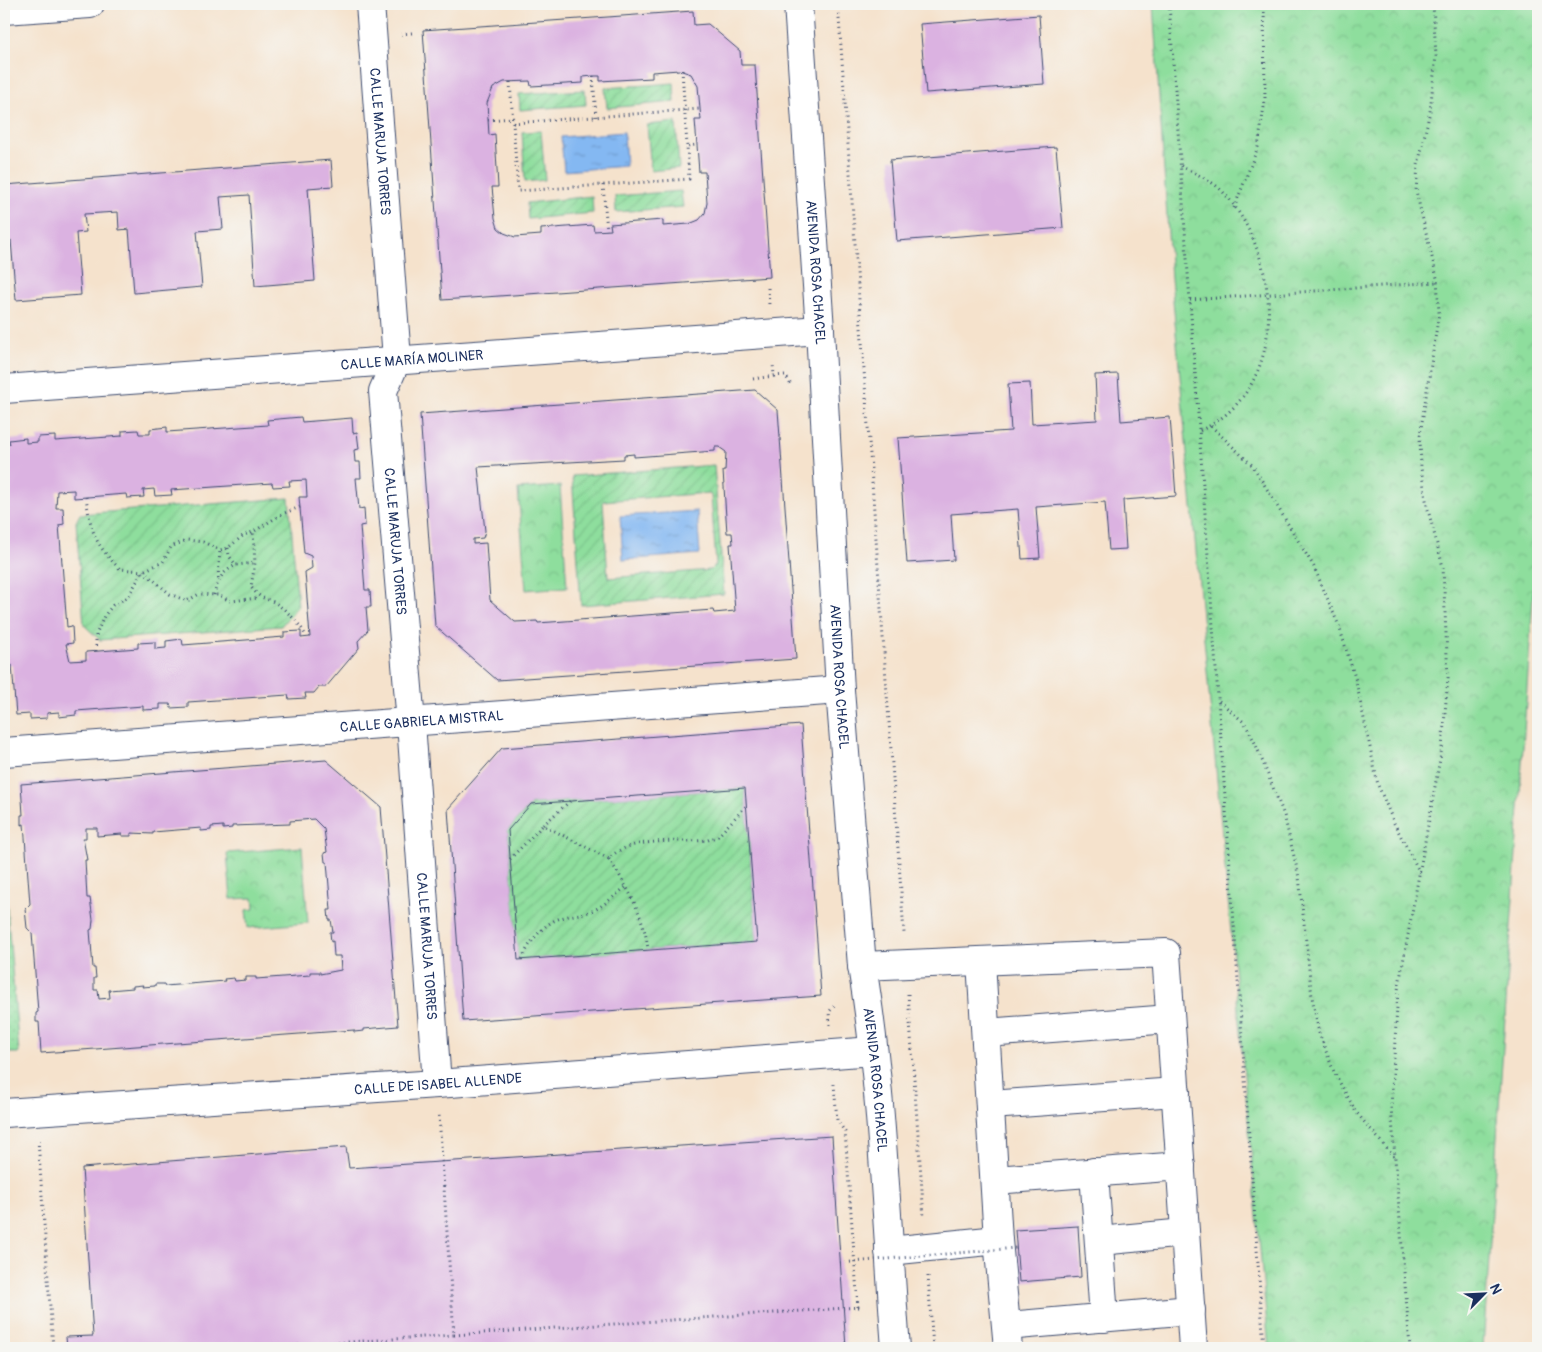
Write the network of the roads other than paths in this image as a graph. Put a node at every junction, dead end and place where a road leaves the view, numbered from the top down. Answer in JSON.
{"nodes":[{"id":1,"x":90,"y":4,"type":"edge"},
{"id":2,"x":370,"y":4,"type":"edge"},
{"id":3,"x":798,"y":4,"type":"edge"},
{"id":4,"x":4,"y":10,"type":"edge"},
{"id":5,"x":820,"y":330,"type":"junction"},
{"id":6,"x":397,"y":360,"type":"junction"},
{"id":7,"x":4,"y":389,"type":"edge"},
{"id":8,"x":840,"y":690,"type":"junction"},
{"id":9,"x":411,"y":723,"type":"junction"},
{"id":10,"x":4,"y":752,"type":"edge"},
{"id":11,"x":981,"y":961,"type":"junction"},
{"id":12,"x":862,"y":966,"type":"junction"},
{"id":13,"x":1170,"y":1019,"type":"junction"},
{"id":14,"x":986,"y":1032,"type":"junction"},
{"id":15,"x":873,"y":1051,"type":"junction"},
{"id":16,"x":437,"y":1084,"type":"junction"},
{"id":17,"x":1176,"y":1092,"type":"junction"},
{"id":18,"x":990,"y":1105,"type":"junction"},
{"id":19,"x":4,"y":1113,"type":"edge"},
{"id":20,"x":1181,"y":1166,"type":"junction"},
{"id":21,"x":1094,"y":1172,"type":"junction"},
{"id":22,"x":995,"y":1180,"type":"junction"},
{"id":23,"x":1185,"y":1233,"type":"junction"},
{"id":24,"x":1099,"y":1240,"type":"junction"},
{"id":25,"x":1007,"y":1244,"type":"junction"},
{"id":26,"x":889,"y":1251,"type":"junction"},
{"id":27,"x":1191,"y":1310,"type":"junction"},
{"id":28,"x":1104,"y":1318,"type":"junction"},
{"id":29,"x":1008,"y":1337,"type":"edge"},
{"id":30,"x":896,"y":1348,"type":"edge"},
{"id":31,"x":1193,"y":1348,"type":"edge"}],
"edges":[{"from":1,"to":4,"type":"street"},
{"from":2,"to":6,"type":"street","name":"CALLE MARUJA TORRES"},
{"from":3,"to":5,"type":"street","name":"AVENIDA ROSA CHACEL"},
{"from":5,"to":6,"type":"street","name":"CALLE MARÍA MOLINER"},
{"from":5,"to":8,"type":"street","name":"AVENIDA ROSA CHACEL"},
{"from":6,"to":7,"type":"street","name":"CALLE MARÍA MOLINER"},
{"from":6,"to":9,"type":"street","name":"CALLE MARUJA TORRES"},
{"from":8,"to":9,"type":"street","name":"CALLE GABRIELA MISTRAL"},
{"from":8,"to":12,"type":"street","name":"AVENIDA ROSA CHACEL"},
{"from":9,"to":10,"type":"street","name":"CALLE GABRIELA MISTRAL"},
{"from":9,"to":16,"type":"street","name":"CALLE MARUJA TORRES"},
{"from":11,"to":12,"type":"street"},
{"from":11,"to":13,"type":"street"},
{"from":11,"to":14,"type":"street"},
{"from":12,"to":15,"type":"street","name":"AVENIDA ROSA CHACEL"},
{"from":13,"to":14,"type":"street"},
{"from":13,"to":17,"type":"street"},
{"from":14,"to":18,"type":"street"},
{"from":15,"to":16,"type":"street","name":"CALLE DE ISABEL ALLENDE"},
{"from":15,"to":26,"type":"street","name":"AVENIDA ROSA CHACEL"},
{"from":16,"to":19,"type":"street","name":"CALLE DE ISABEL ALLENDE"},
{"from":17,"to":18,"type":"street"},
{"from":17,"to":20,"type":"street"},
{"from":18,"to":22,"type":"street"},
{"from":20,"to":21,"type":"street"},
{"from":20,"to":23,"type":"street"},
{"from":21,"to":22,"type":"street"},
{"from":21,"to":24,"type":"street"},
{"from":22,"to":25,"type":"street"},
{"from":23,"to":24,"type":"street"},
{"from":23,"to":27,"type":"street"},
{"from":24,"to":28,"type":"street"},
{"from":25,"to":26,"type":"street"},
{"from":25,"to":29,"type":"street"},
{"from":26,"to":30,"type":"street","name":"AVENIDA ROSA CHACEL"},
{"from":27,"to":28,"type":"street"},
{"from":27,"to":31,"type":"street"},
{"from":28,"to":29,"type":"street"}]}
